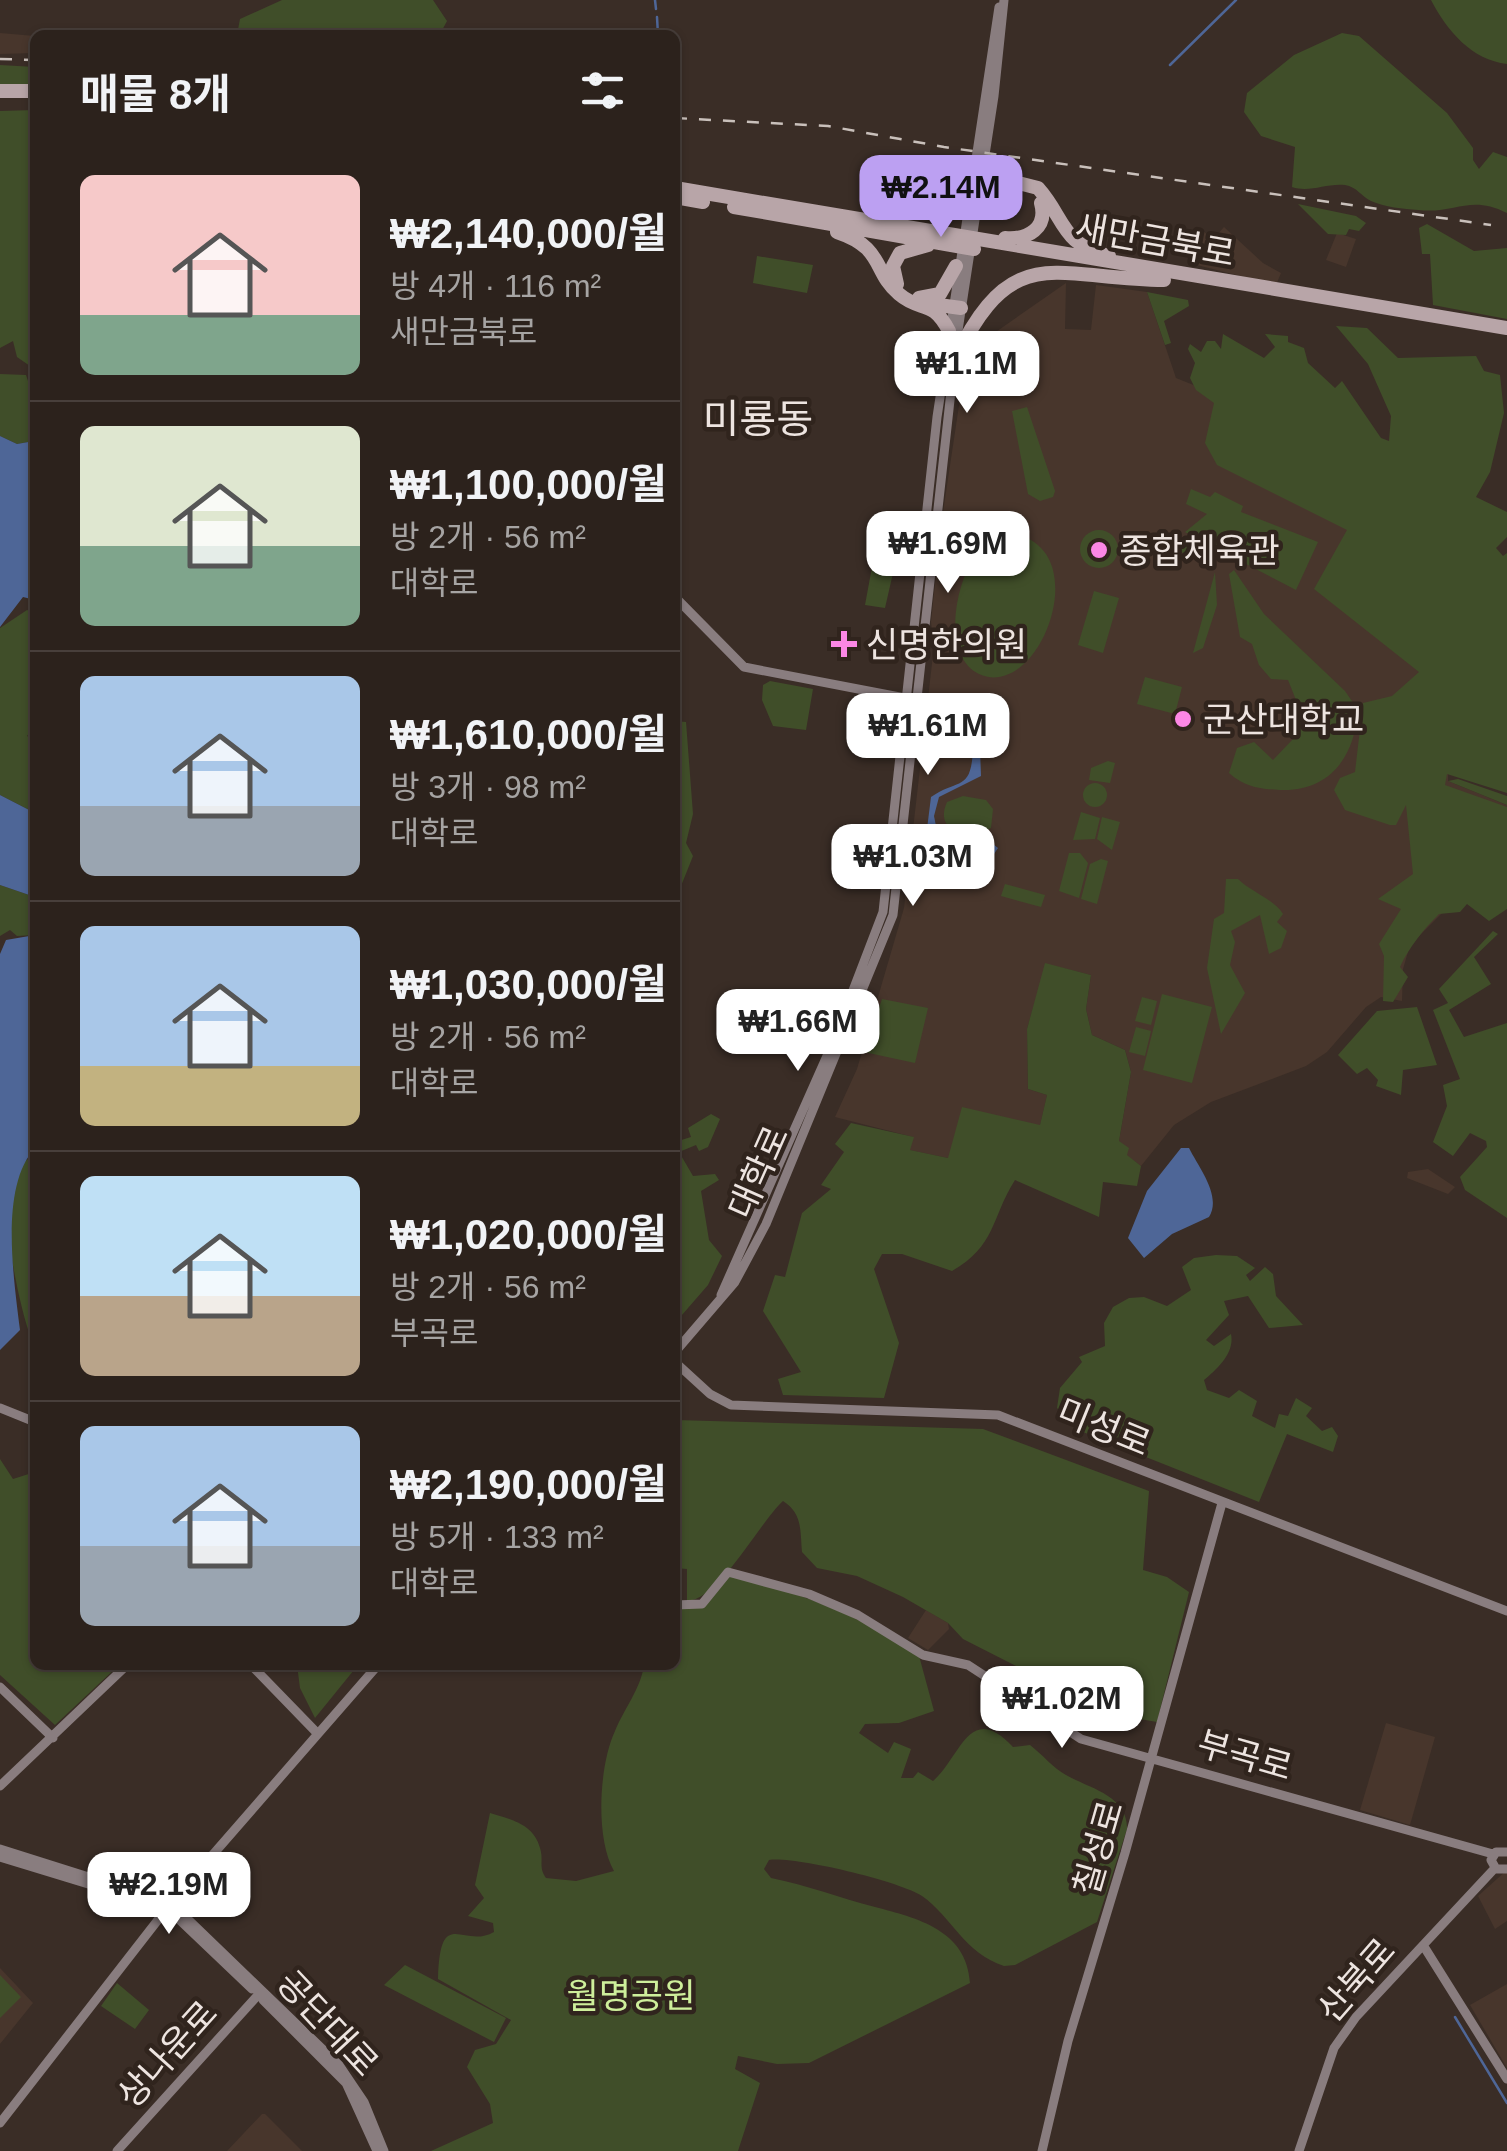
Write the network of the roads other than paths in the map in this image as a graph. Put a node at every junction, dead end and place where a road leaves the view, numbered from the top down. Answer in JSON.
{"nodes":[{"id":1,"x":1002,"y":0,"type":"edge"},
{"id":2,"x":30,"y":91,"type":"edge"},
{"id":3,"x":0,"y":95,"type":"edge"},
{"id":4,"x":30,"y":98,"type":"edge"},
{"id":5,"x":982,"y":177,"type":"junction"},
{"id":6,"x":680,"y":193,"type":"edge"},
{"id":7,"x":680,"y":194,"type":"edge"},
{"id":8,"x":700,"y":202,"type":"junction"},
{"id":9,"x":927,"y":239,"type":"junction"},
{"id":10,"x":1000,"y":245,"type":"junction"},
{"id":11,"x":956,"y":266,"type":"junction"},
{"id":12,"x":1187,"y":276,"type":"junction"},
{"id":13,"x":1164,"y":280,"type":"junction"},
{"id":14,"x":925,"y":303,"type":"junction"},
{"id":15,"x":956,"y":307,"type":"junction"},
{"id":16,"x":1507,"y":328,"type":"edge"},
{"id":17,"x":1507,"y":337,"type":"edge"},
{"id":18,"x":951,"y":338,"type":"junction"},
{"id":19,"x":955,"y":359,"type":"junction"},
{"id":20,"x":680,"y":602,"type":"edge"},
{"id":21,"x":910,"y":679,"type":"junction"},
{"id":22,"x":888,"y":695,"type":"junction"},
{"id":23,"x":912,"y":699,"type":"junction"},
{"id":24,"x":905,"y":718,"type":"junction"},
{"id":25,"x":720,"y":1298,"type":"junction"},
{"id":26,"x":680,"y":1346,"type":"edge"},
{"id":27,"x":680,"y":1367,"type":"edge"},
{"id":28,"x":0,"y":1408,"type":"edge"},
{"id":29,"x":30,"y":1420,"type":"edge"},
{"id":30,"x":1222,"y":1503,"type":"junction"},
{"id":31,"x":680,"y":1604,"type":"edge"},
{"id":32,"x":1507,"y":1611,"type":"edge"},
{"id":33,"x":123,"y":1670,"type":"edge"},
{"id":34,"x":256,"y":1670,"type":"edge"},
{"id":35,"x":374,"y":1670,"type":"edge"},
{"id":36,"x":0,"y":1687,"type":"edge"},
{"id":37,"x":318,"y":1734,"type":"junction"},
{"id":38,"x":53,"y":1738,"type":"junction"},
{"id":39,"x":1152,"y":1758,"type":"junction"},
{"id":40,"x":0,"y":1786,"type":"edge"},
{"id":41,"x":0,"y":1849,"type":"edge"},
{"id":42,"x":1507,"y":1852,"type":"edge"},
{"id":43,"x":1493,"y":1854,"type":"junction"},
{"id":44,"x":0,"y":1856,"type":"edge"},
{"id":45,"x":1494,"y":1868,"type":"junction"},
{"id":46,"x":1507,"y":1869,"type":"edge"},
{"id":47,"x":186,"y":1885,"type":"junction"},
{"id":48,"x":148,"y":1897,"type":"junction"},
{"id":49,"x":169,"y":1905,"type":"junction"},
{"id":50,"x":186,"y":1920,"type":"junction"},
{"id":51,"x":151,"y":1928,"type":"junction"},
{"id":52,"x":1424,"y":1945,"type":"junction"},
{"id":53,"x":258,"y":1995,"type":"junction"},
{"id":54,"x":1507,"y":2078,"type":"edge"},
{"id":55,"x":0,"y":2123,"type":"edge"},
{"id":56,"x":118,"y":2151,"type":"edge"},
{"id":57,"x":380,"y":2151,"type":"edge"},
{"id":58,"x":1042,"y":2151,"type":"edge"},
{"id":59,"x":1299,"y":2151,"type":"edge"}],
"edges":[{"from":1,"to":5,"type":"street","name":"대학로"},
{"from":1,"to":11,"type":"street","name":"대학로"},
{"from":2,"to":3,"type":"highway"},
{"from":3,"to":4,"type":"highway"},
{"from":5,"to":10,"type":"highway"},
{"from":5,"to":12,"type":"highway"},
{"from":5,"to":15,"type":"street","name":"대학로"},
{"from":6,"to":9,"type":"highway","name":"새만금북로"},
{"from":7,"to":8,"type":"highway","name":"새만금북로"},
{"from":8,"to":9,"type":"highway","name":"새만금북로"},
{"from":8,"to":14,"type":"highway"},
{"from":9,"to":10,"type":"highway","name":"새만금북로"},
{"from":9,"to":10,"type":"highway","name":"새만금북로"},
{"from":9,"to":11,"type":"highway"},
{"from":10,"to":12,"type":"highway","name":"새만금북로"},
{"from":10,"to":13,"type":"highway","name":"새만금북로"},
{"from":11,"to":15,"type":"street","name":"대학로"},
{"from":12,"to":16,"type":"highway","name":"새만금북로"},
{"from":13,"to":17,"type":"highway","name":"새만금북로"},
{"from":13,"to":19,"type":"highway"},
{"from":14,"to":15,"type":"highway"},
{"from":14,"to":18,"type":"highway"},
{"from":15,"to":18,"type":"street","name":"대학로"},
{"from":18,"to":19,"type":"street","name":"대학로"},
{"from":18,"to":21,"type":"street","name":"대학로"},
{"from":19,"to":23,"type":"street","name":"대학로"},
{"from":20,"to":22,"type":"street"},
{"from":21,"to":22,"type":"street"},
{"from":21,"to":23,"type":"street","name":"대학로"},
{"from":22,"to":23,"type":"street"},
{"from":22,"to":24,"type":"street"},
{"from":23,"to":24,"type":"street","name":"대학로"},
{"from":23,"to":25,"type":"street","name":"대학로"},
{"from":24,"to":25,"type":"street","name":"대학로"},
{"from":25,"to":26,"type":"street","name":"대학로"},
{"from":27,"to":30,"type":"street","name":"미성로"},
{"from":28,"to":29,"type":"street"},
{"from":30,"to":32,"type":"street","name":"미성로"},
{"from":30,"to":39,"type":"street","name":"칠성로"},
{"from":31,"to":39,"type":"street","name":"부곡로"},
{"from":33,"to":38,"type":"street"},
{"from":34,"to":37,"type":"street"},
{"from":35,"to":37,"type":"street"},
{"from":36,"to":38,"type":"street"},
{"from":37,"to":47,"type":"street"},
{"from":38,"to":40,"type":"street"},
{"from":39,"to":43,"type":"street","name":"부곡로"},
{"from":39,"to":58,"type":"street","name":"칠성로"},
{"from":41,"to":48,"type":"street","name":"공단대로"},
{"from":42,"to":43,"type":"street"},
{"from":43,"to":45,"type":"street"},
{"from":44,"to":48,"type":"street","name":"공단대로"},
{"from":45,"to":46,"type":"street"},
{"from":45,"to":52,"type":"street","name":"산북로"},
{"from":47,"to":48,"type":"street"},
{"from":47,"to":49,"type":"street"},
{"from":47,"to":50,"type":"street"},
{"from":48,"to":49,"type":"street","name":"공단대로"},
{"from":48,"to":51,"type":"street"},
{"from":49,"to":50,"type":"street","name":"공단대로"},
{"from":49,"to":51,"type":"street"},
{"from":50,"to":51,"type":"street"},
{"from":50,"to":53,"type":"street","name":"공단대로"},
{"from":50,"to":57,"type":"street","name":"공단대로"},
{"from":51,"to":55,"type":"street"},
{"from":52,"to":54,"type":"street"},
{"from":52,"to":59,"type":"street","name":"산북로"},
{"from":53,"to":56,"type":"street","name":"상나운로"},
{"from":53,"to":57,"type":"street","name":"공단대로"}]}
